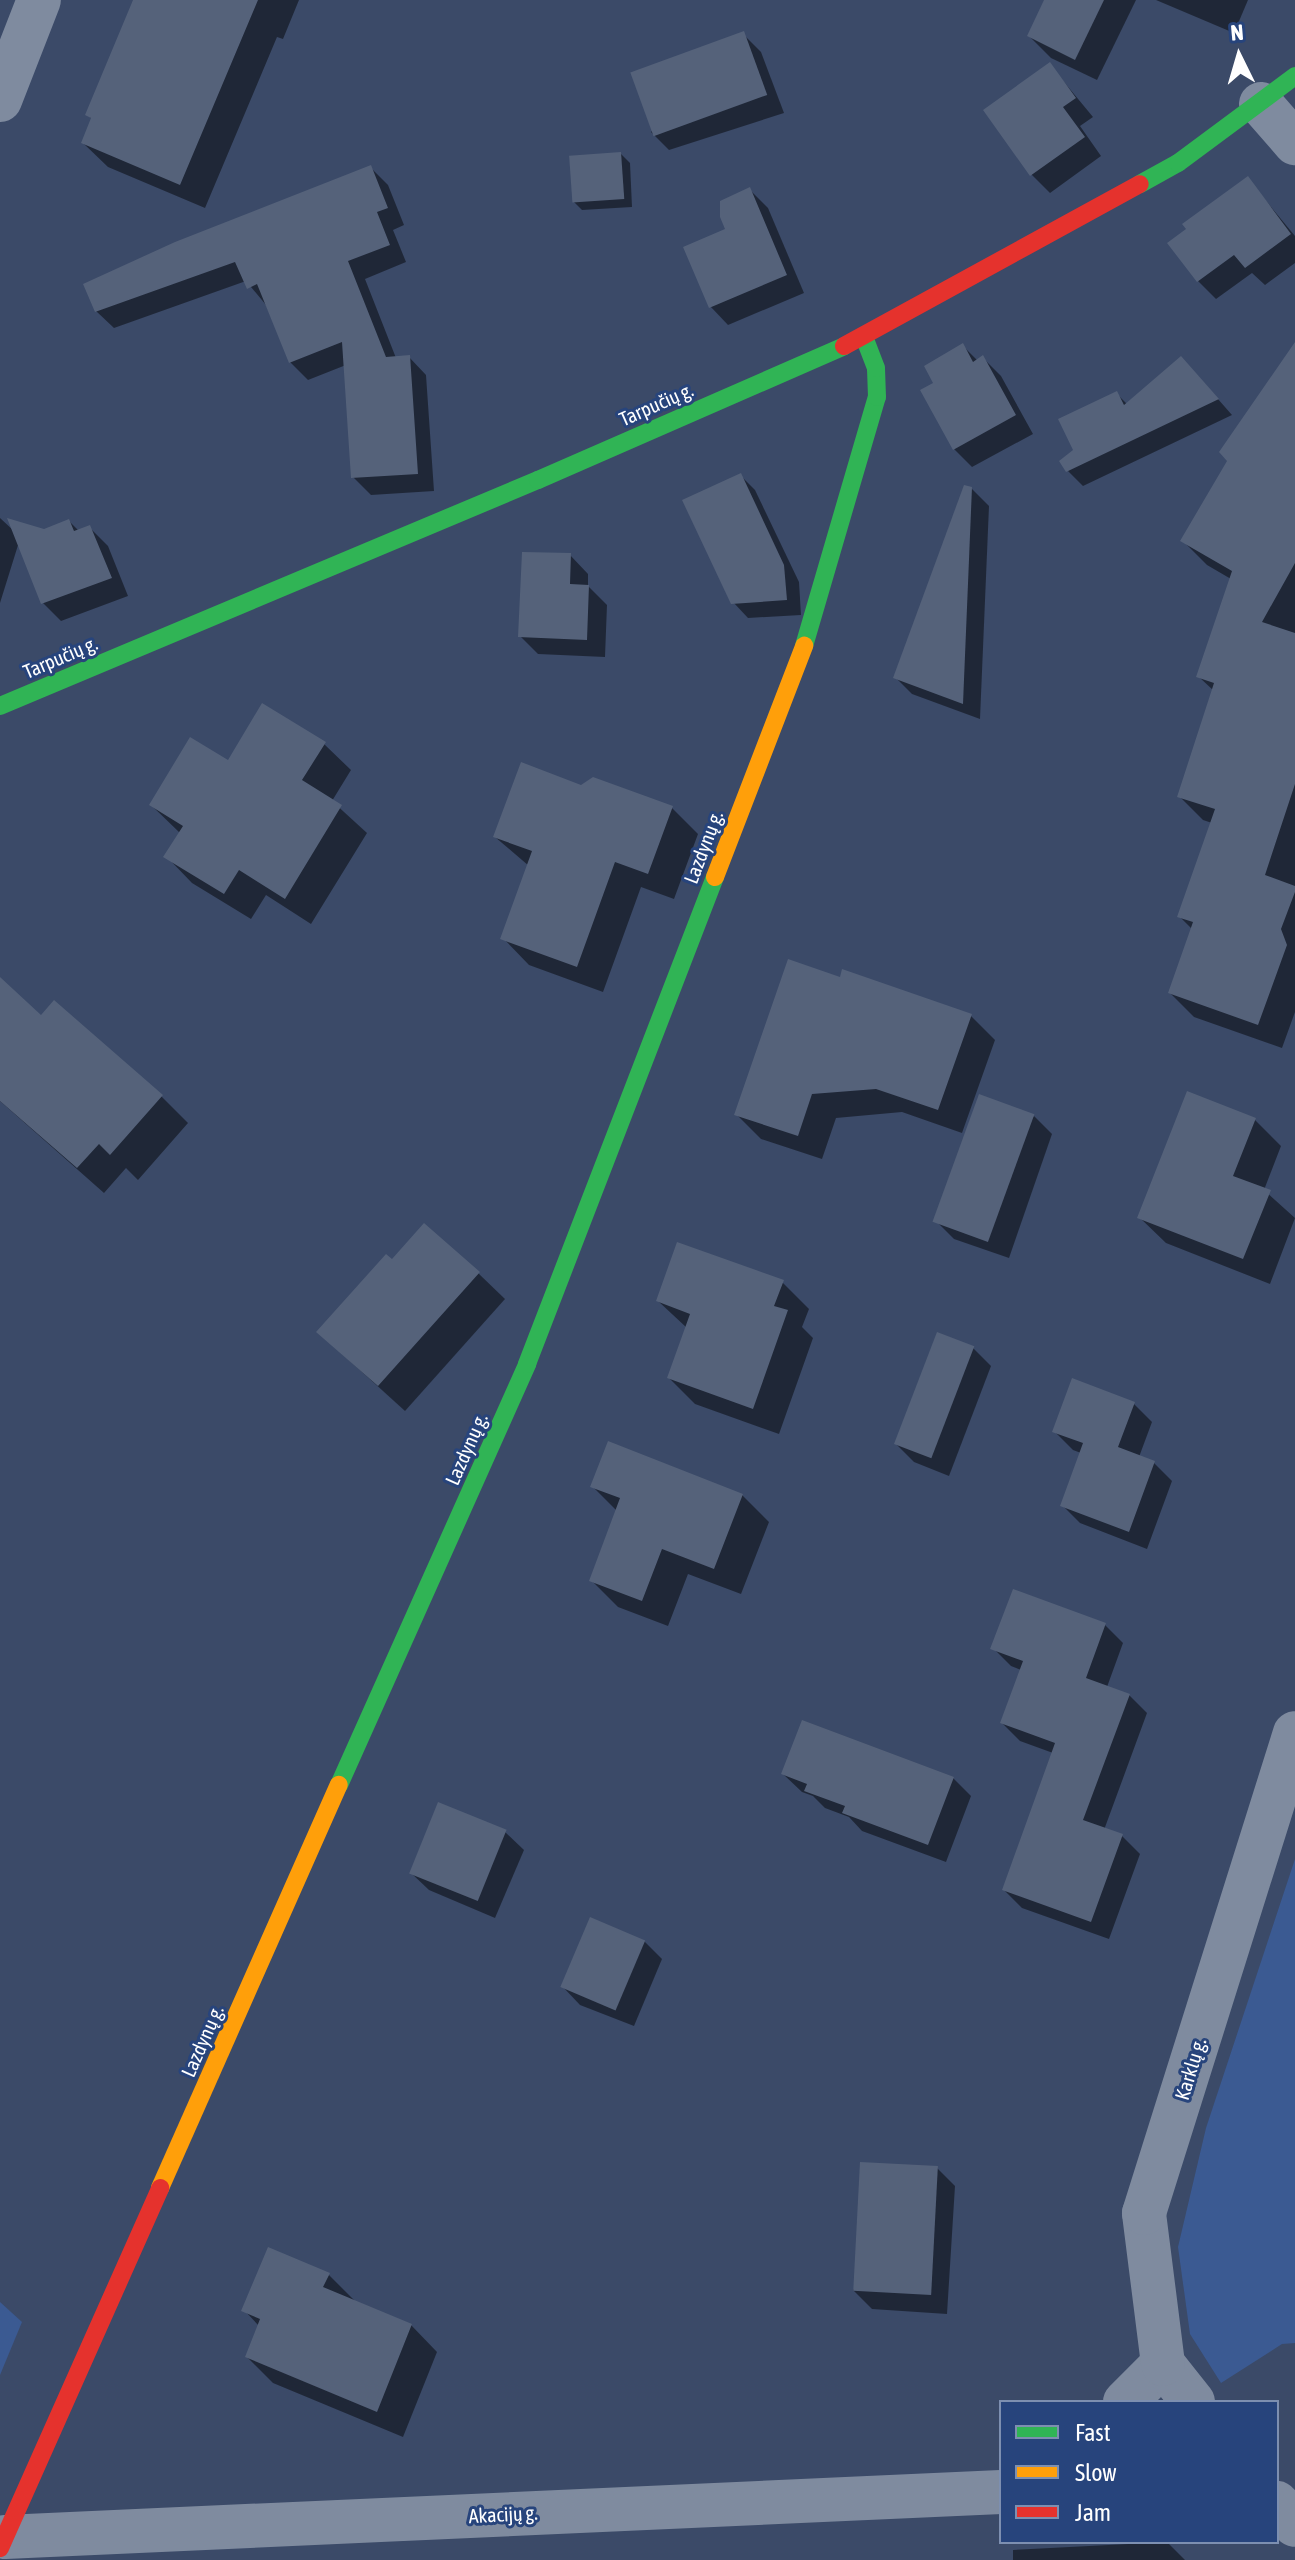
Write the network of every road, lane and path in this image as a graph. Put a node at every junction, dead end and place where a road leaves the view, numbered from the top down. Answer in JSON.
{"nodes":[{"id":1,"x":39,"y":0,"type":"edge"},
{"id":2,"x":1295,"y":76,"type":"edge"},
{"id":3,"x":0,"y":100,"type":"edge"},
{"id":4,"x":1261,"y":104,"type":"junction"},
{"id":5,"x":1295,"y":143,"type":"edge"},
{"id":6,"x":864,"y":337,"type":"junction"},
{"id":7,"x":0,"y":706,"type":"edge"},
{"id":8,"x":1295,"y":1733,"type":"edge"},
{"id":9,"x":1163,"y":2364,"type":"junction"},
{"id":10,"x":1127,"y":2400,"type":"edge"},
{"id":11,"x":1191,"y":2400,"type":"edge"},
{"id":12,"x":999,"y":2492,"type":"edge"},
{"id":13,"x":1279,"y":2505,"type":"edge"},
{"id":14,"x":1295,"y":2525,"type":"edge"},
{"id":15,"x":2,"y":2542,"type":"edge"}],
"edges":[{"from":1,"to":3,"type":"street"},
{"from":2,"to":4,"type":"street","name":"Tarpučių g."},
{"from":4,"to":5,"type":"street"},
{"from":4,"to":6,"type":"street","name":"Tarpučių g."},
{"from":6,"to":7,"type":"street","name":"Tarpučių g."},
{"from":6,"to":15,"type":"street","name":"Lazdynų g."},
{"from":8,"to":9,"type":"street","name":"Karklų g."},
{"from":9,"to":10,"type":"street"},
{"from":9,"to":11,"type":"street"},
{"from":12,"to":15,"type":"street","name":"Akacijų g."},
{"from":13,"to":14,"type":"street"}]}
